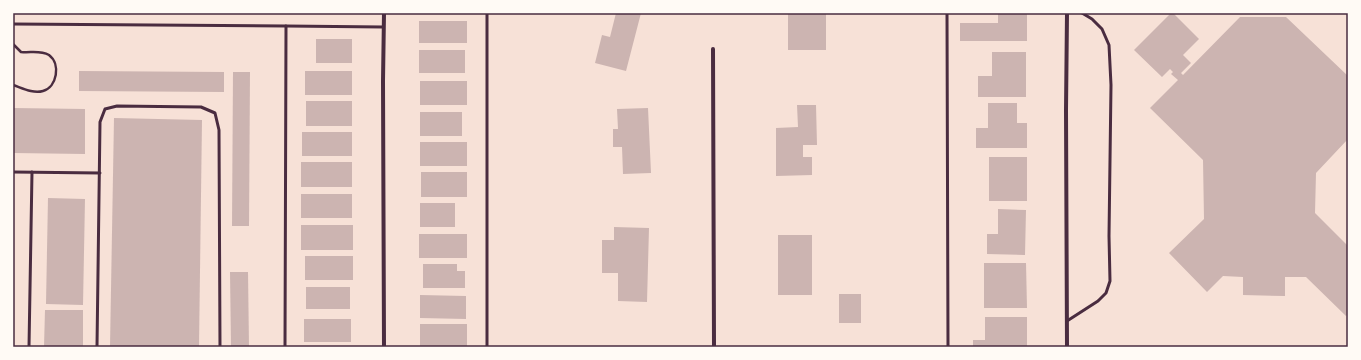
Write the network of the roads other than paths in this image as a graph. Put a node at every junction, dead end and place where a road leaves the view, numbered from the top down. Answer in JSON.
{"nodes":[{"id":1,"x":384,"y":13,"type":"edge"},
{"id":2,"x":487,"y":13,"type":"edge"},
{"id":3,"x":947,"y":13,"type":"edge"},
{"id":4,"x":1067,"y":13,"type":"edge"},
{"id":5,"x":1082,"y":13,"type":"edge"},
{"id":6,"x":13,"y":24,"type":"edge"},
{"id":7,"x":286,"y":26,"type":"junction"},
{"id":8,"x":383,"y":27,"type":"junction"},
{"id":9,"x":713,"y":49,"type":"dead end"},
{"id":10,"x":13,"y":172,"type":"edge"},
{"id":11,"x":32,"y":172,"type":"junction"},
{"id":12,"x":100,"y":173,"type":"junction"},
{"id":13,"x":1067,"y":321,"type":"junction"},
{"id":14,"x":29,"y":347,"type":"edge"},
{"id":15,"x":97,"y":347,"type":"edge"},
{"id":16,"x":220,"y":347,"type":"edge"},
{"id":17,"x":285,"y":347,"type":"edge"},
{"id":18,"x":384,"y":347,"type":"edge"},
{"id":19,"x":487,"y":347,"type":"edge"},
{"id":20,"x":714,"y":347,"type":"edge"},
{"id":21,"x":948,"y":347,"type":"edge"},
{"id":22,"x":1068,"y":347,"type":"edge"}],
"edges":[{"from":1,"to":8,"type":"street"},
{"from":2,"to":19,"type":"lane"},
{"from":3,"to":21,"type":"lane"},
{"from":4,"to":13,"type":"street"},
{"from":5,"to":13,"type":"lane"},
{"from":6,"to":7,"type":"lane"},
{"from":7,"to":8,"type":"lane"},
{"from":7,"to":17,"type":"lane"},
{"from":8,"to":18,"type":"street"},
{"from":9,"to":20,"type":"street"},
{"from":10,"to":11,"type":"lane"},
{"from":11,"to":12,"type":"lane"},
{"from":11,"to":14,"type":"lane"},
{"from":12,"to":15,"type":"lane"},
{"from":12,"to":16,"type":"lane"},
{"from":13,"to":22,"type":"street"}]}
